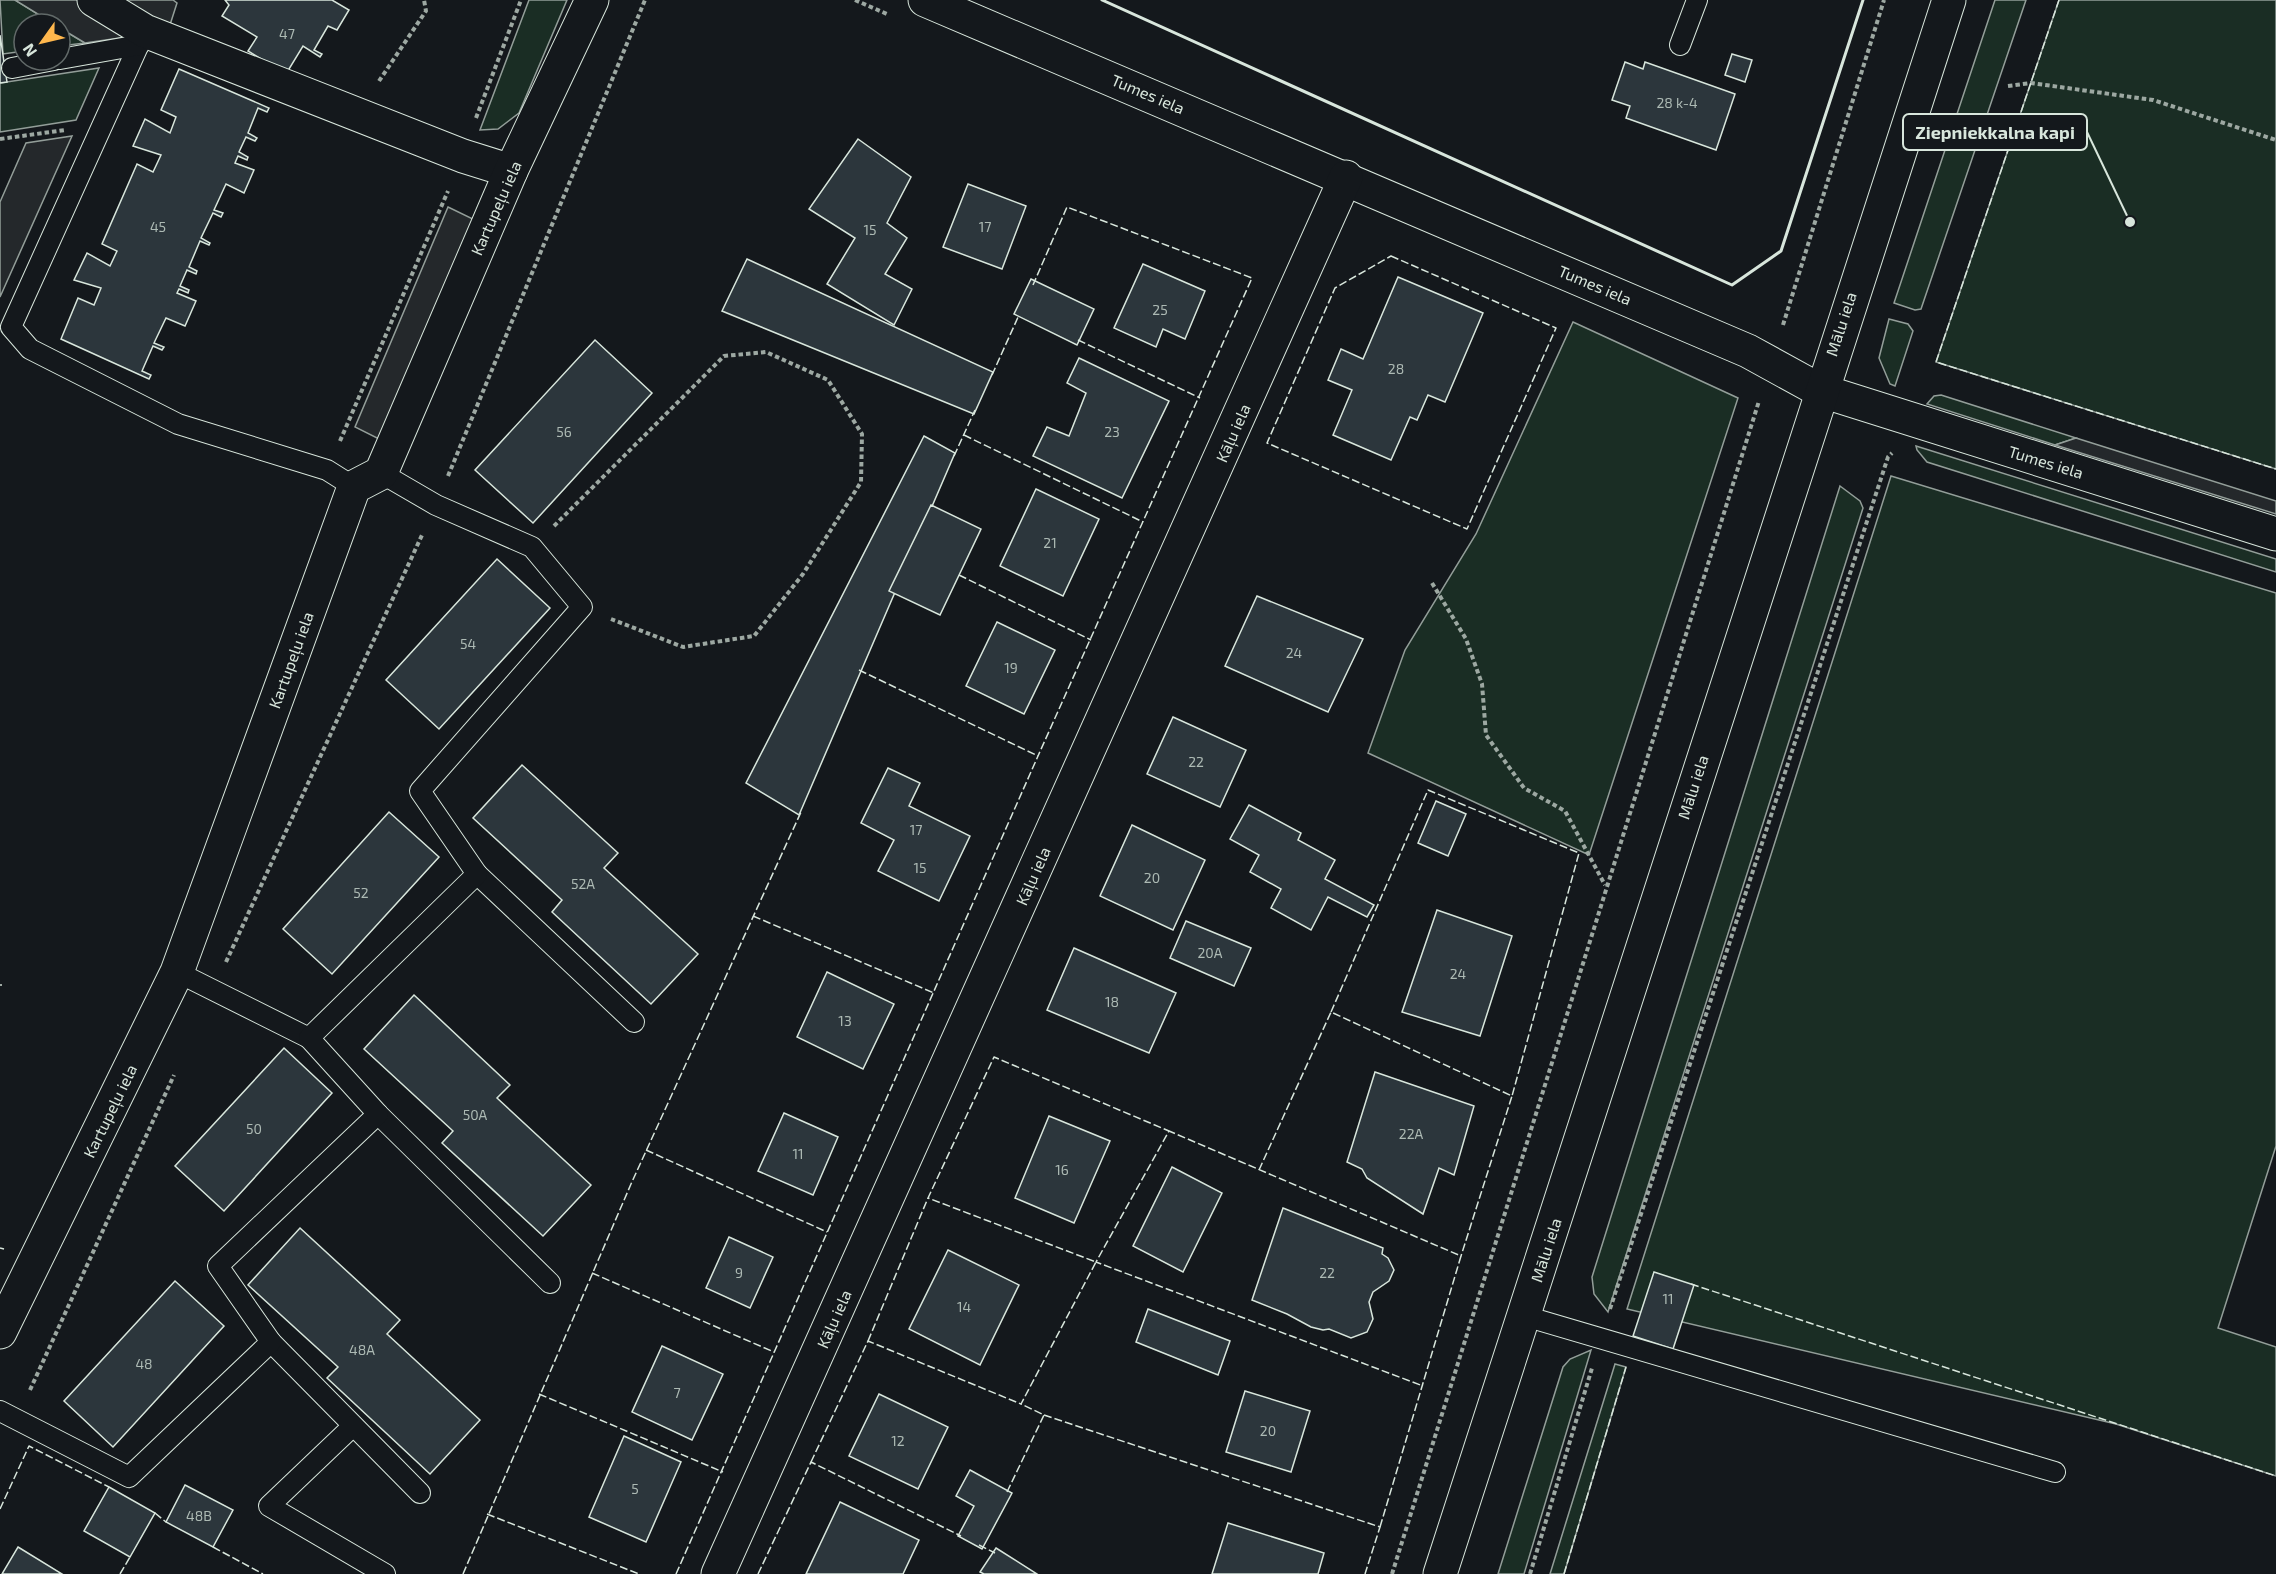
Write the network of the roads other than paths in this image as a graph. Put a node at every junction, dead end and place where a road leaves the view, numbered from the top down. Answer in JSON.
{"nodes":[{"id":1,"x":94,"y":0,"type":"edge"},
{"id":2,"x":592,"y":0,"type":"edge"},
{"id":3,"x":926,"y":0,"type":"edge"},
{"id":4,"x":1697,"y":0,"type":"edge"},
{"id":5,"x":1949,"y":0,"type":"edge"},
{"id":6,"x":142,"y":38,"type":"junction"},
{"id":7,"x":1680,"y":45,"type":"dead end"},
{"id":8,"x":72,"y":56,"type":"edge"},
{"id":9,"x":511,"y":171,"type":"junction"},
{"id":10,"x":1346,"y":177,"type":"junction"},
{"id":11,"x":1819,"y":390,"type":"junction"},
{"id":12,"x":367,"y":480,"type":"junction"},
{"id":13,"x":2276,"y":534,"type":"edge"},
{"id":14,"x":477,"y":874,"type":"junction"},
{"id":15,"x":177,"y":972,"type":"junction"},
{"id":16,"x":634,"y":1022,"type":"dead end"},
{"id":17,"x":309,"y":1038,"type":"junction"},
{"id":18,"x":378,"y":1114,"type":"junction"},
{"id":19,"x":550,"y":1283,"type":"dead end"},
{"id":20,"x":1525,"y":1316,"type":"junction"},
{"id":21,"x":0,"y":1332,"type":"edge"},
{"id":22,"x":270,"y":1342,"type":"junction"},
{"id":23,"x":8,"y":1415,"type":"edge"},
{"id":24,"x":353,"y":1426,"type":"junction"},
{"id":25,"x":2055,"y":1472,"type":"dead end"},
{"id":26,"x":420,"y":1493,"type":"dead end"},
{"id":27,"x":385,"y":1574,"type":"edge"},
{"id":28,"x":718,"y":1574,"type":"edge"},
{"id":29,"x":1440,"y":1574,"type":"edge"}],
"edges":[{"from":1,"to":6,"type":"street"},
{"from":2,"to":9,"type":"street","name":"Kartupeļu iela"},
{"from":3,"to":10,"type":"street","name":"Tumes iela"},
{"from":4,"to":7,"type":"lane"},
{"from":5,"to":11,"type":"street","name":"Mālu iela"},
{"from":6,"to":8,"type":"lane"},
{"from":6,"to":9,"type":"street"},
{"from":6,"to":12,"type":"lane"},
{"from":9,"to":12,"type":"street","name":"Kartupeļu iela"},
{"from":10,"to":11,"type":"street","name":"Tumes iela"},
{"from":10,"to":28,"type":"street","name":"Kāļu iela"},
{"from":11,"to":13,"type":"street","name":"Tumes iela"},
{"from":11,"to":20,"type":"street","name":"Mālu iela"},
{"from":12,"to":14,"type":"lane"},
{"from":12,"to":15,"type":"street","name":"Kartupeļu iela"},
{"from":14,"to":16,"type":"lane"},
{"from":14,"to":17,"type":"lane"},
{"from":15,"to":17,"type":"lane"},
{"from":15,"to":21,"type":"street","name":"Kartupeļu iela"},
{"from":17,"to":18,"type":"lane"},
{"from":18,"to":19,"type":"lane"},
{"from":18,"to":22,"type":"lane"},
{"from":20,"to":25,"type":"lane"},
{"from":20,"to":29,"type":"street","name":"Mālu iela"},
{"from":22,"to":23,"type":"lane"},
{"from":22,"to":24,"type":"lane"},
{"from":24,"to":26,"type":"lane"},
{"from":24,"to":27,"type":"lane"}]}
